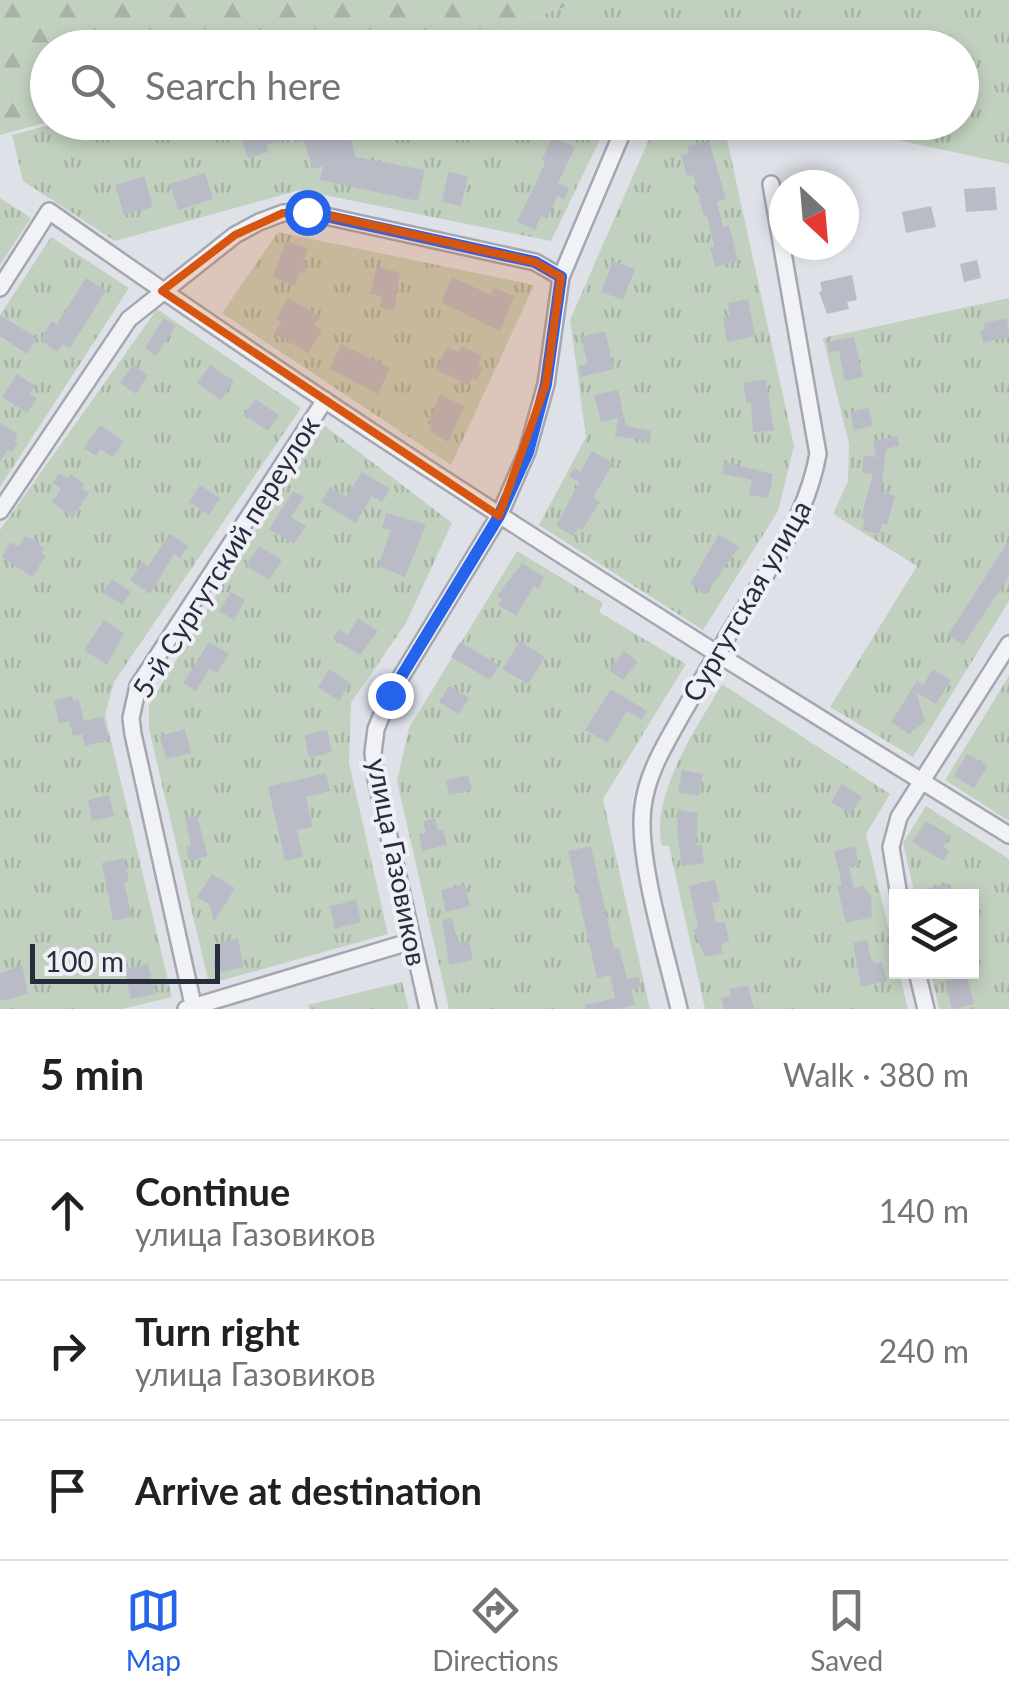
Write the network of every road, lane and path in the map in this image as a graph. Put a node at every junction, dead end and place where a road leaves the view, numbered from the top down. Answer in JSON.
{"nodes":[{"id":1,"x":619,"y":140,"type":"edge"},
{"id":2,"x":784,"y":260,"type":"edge"},
{"id":3,"x":561,"y":277,"type":"junction"},
{"id":4,"x":0,"y":288,"type":"edge"},
{"id":5,"x":162,"y":291,"type":"junction"},
{"id":6,"x":325,"y":400,"type":"junction"},
{"id":7,"x":0,"y":511,"type":"edge"},
{"id":8,"x":499,"y":516,"type":"junction"},
{"id":9,"x":1009,"y":644,"type":"edge"},
{"id":10,"x":716,"y":655,"type":"junction"},
{"id":11,"x":921,"y":781,"type":"junction"},
{"id":12,"x":1009,"y":834,"type":"edge"},
{"id":13,"x":898,"y":889,"type":"edge"},
{"id":14,"x":412,"y":941,"type":"junction"},
{"id":15,"x":919,"y":979,"type":"edge"},
{"id":16,"x":191,"y":1008,"type":"edge"},
{"id":17,"x":428,"y":1009,"type":"edge"},
{"id":18,"x":680,"y":1009,"type":"edge"},
{"id":19,"x":926,"y":1009,"type":"edge"}],
"edges":[{"from":1,"to":3,"type":"street","name":"улица Газовиков"},
{"from":2,"to":10,"type":"street","name":"Сургутская улица"},
{"from":3,"to":5,"type":"street"},
{"from":3,"to":8,"type":"street","name":"улица Газовиков"},
{"from":4,"to":5,"type":"street"},
{"from":5,"to":6,"type":"street"},
{"from":5,"to":7,"type":"street"},
{"from":6,"to":8,"type":"street"},
{"from":6,"to":16,"type":"street","name":"5-й Сургутский переулок"},
{"from":8,"to":10,"type":"street"},
{"from":8,"to":14,"type":"street","name":"улица Газовиков"},
{"from":9,"to":11,"type":"street"},
{"from":10,"to":11,"type":"street"},
{"from":10,"to":18,"type":"street","name":"Сургутская улица"},
{"from":11,"to":12,"type":"street"},
{"from":11,"to":13,"type":"street"},
{"from":14,"to":16,"type":"street"},
{"from":14,"to":17,"type":"street","name":"улица Газовиков"},
{"from":15,"to":19,"type":"street"}]}
